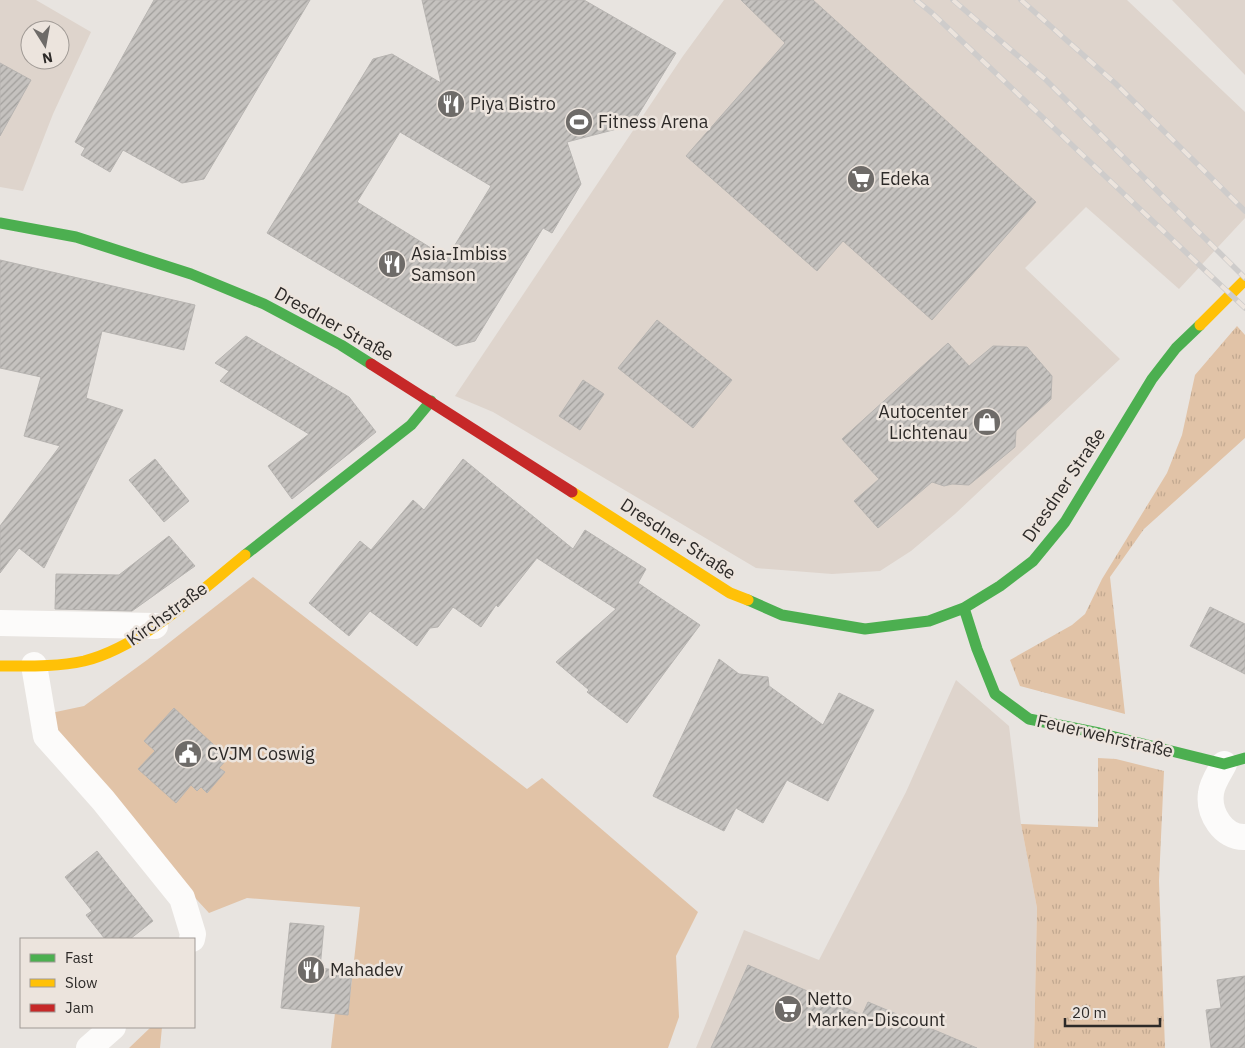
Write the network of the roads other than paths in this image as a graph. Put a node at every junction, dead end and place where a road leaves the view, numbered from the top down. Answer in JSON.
{"nodes":[{"id":1,"x":0,"y":223,"type":"edge"},
{"id":2,"x":1245,"y":280,"type":"edge"},
{"id":3,"x":431,"y":401,"type":"junction"},
{"id":4,"x":964,"y":608,"type":"junction"},
{"id":5,"x":0,"y":623,"type":"edge"},
{"id":6,"x":155,"y":626,"type":"junction"},
{"id":7,"x":34,"y":665,"type":"junction"},
{"id":8,"x":0,"y":666,"type":"edge"},
{"id":9,"x":1234,"y":761,"type":"edge"},
{"id":10,"x":1245,"y":837,"type":"edge"},
{"id":11,"x":192,"y":938,"type":"edge"},
{"id":12,"x":112,"y":1028,"type":"edge"},
{"id":13,"x":89,"y":1048,"type":"edge"}],
"edges":[{"from":1,"to":3,"type":"main road","name":"Dresdner Straße"},
{"from":2,"to":4,"type":"main road","name":"Dresdner Straße"},
{"from":3,"to":4,"type":"main road","name":"Dresdner Straße"},
{"from":3,"to":6,"type":"main road","name":"Kirchstraße"},
{"from":4,"to":9,"type":"main road","name":"Feuerwehrstraße"},
{"from":5,"to":6,"type":"street"},
{"from":6,"to":7,"type":"main road","name":"Kirchstraße"},
{"from":7,"to":8,"type":"main road","name":"Kirchstraße"},
{"from":7,"to":11,"type":"street"},
{"from":9,"to":10,"type":"street","name":"Feuerwehrstraße"},
{"from":12,"to":13,"type":"street"}]}
